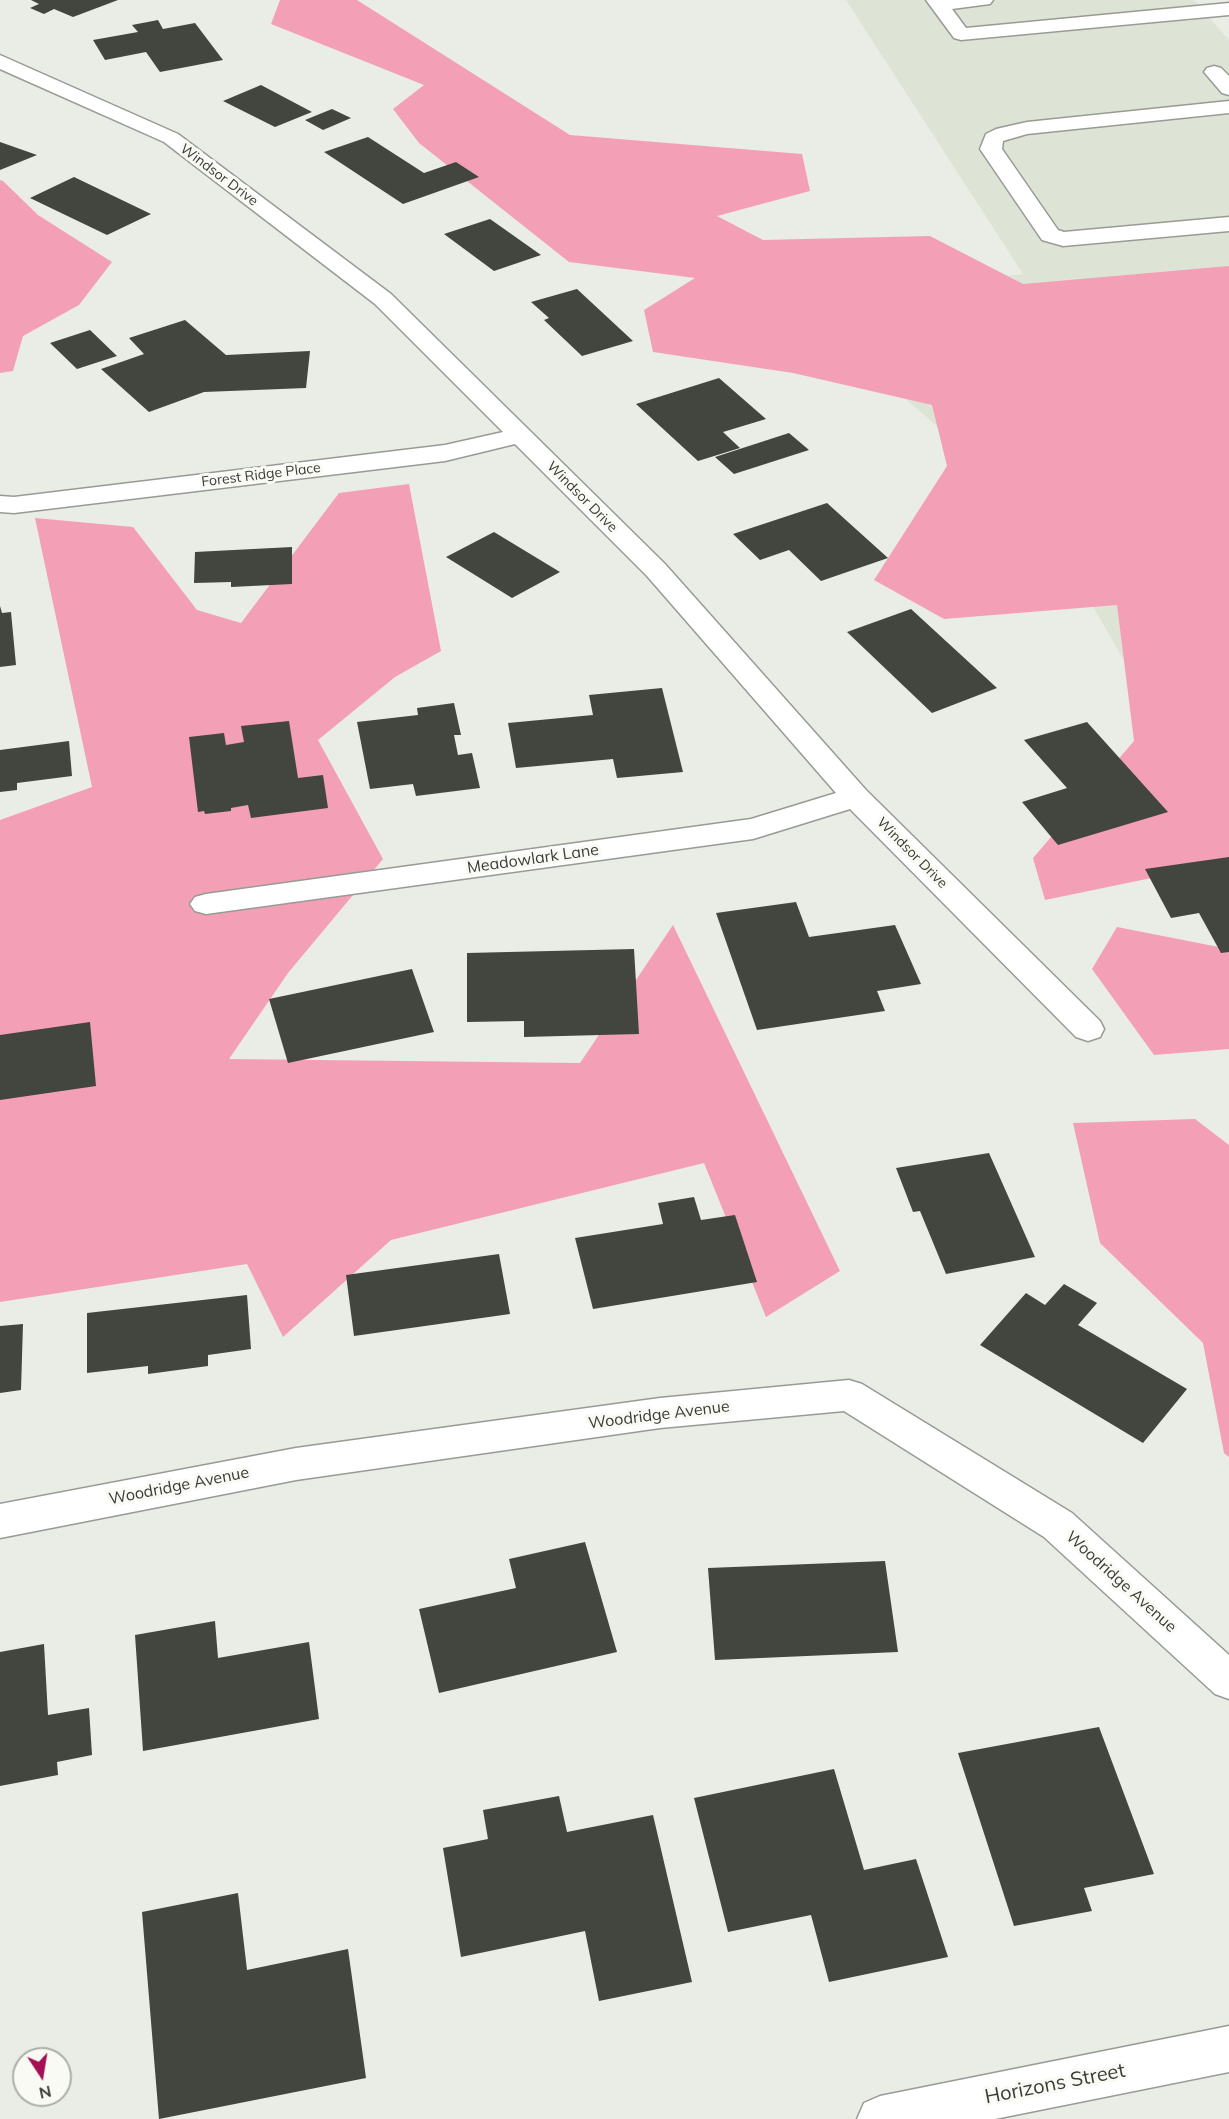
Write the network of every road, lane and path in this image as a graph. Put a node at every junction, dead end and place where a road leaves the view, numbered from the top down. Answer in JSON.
{"nodes":[{"id":1,"x":983,"y":0,"type":"edge"},
{"id":2,"x":938,"y":2,"type":"edge"},
{"id":3,"x":1229,"y":9,"type":"edge"},
{"id":4,"x":0,"y":62,"type":"edge"},
{"id":5,"x":1214,"y":72,"type":"dead end"},
{"id":6,"x":1229,"y":89,"type":"edge"},
{"id":7,"x":1229,"y":107,"type":"edge"},
{"id":8,"x":1229,"y":224,"type":"edge"},
{"id":9,"x":520,"y":435,"type":"junction"},
{"id":10,"x":0,"y":504,"type":"edge"},
{"id":11,"x":856,"y":797,"type":"junction"},
{"id":12,"x":206,"y":904,"type":"dead end"},
{"id":13,"x":1088,"y":1029,"type":"dead end"},
{"id":14,"x":0,"y":1521,"type":"edge"},
{"id":15,"x":1229,"y":1681,"type":"edge"},
{"id":16,"x":1229,"y":2049,"type":"edge"},
{"id":17,"x":880,"y":2119,"type":"edge"}],
"edges":[{"from":1,"to":2,"type":"street"},
{"from":2,"to":3,"type":"street"},
{"from":4,"to":9,"type":"street","name":"Windsor Drive"},
{"from":5,"to":6,"type":"street"},
{"from":7,"to":8,"type":"street"},
{"from":9,"to":10,"type":"street","name":"Forest Ridge Place"},
{"from":9,"to":11,"type":"street","name":"Windsor Drive"},
{"from":11,"to":12,"type":"street","name":"Meadowlark Lane"},
{"from":11,"to":13,"type":"street","name":"Windsor Drive"},
{"from":14,"to":15,"type":"street","name":"Woodridge Avenue"},
{"from":16,"to":17,"type":"street","name":"Horizons Street"}]}
